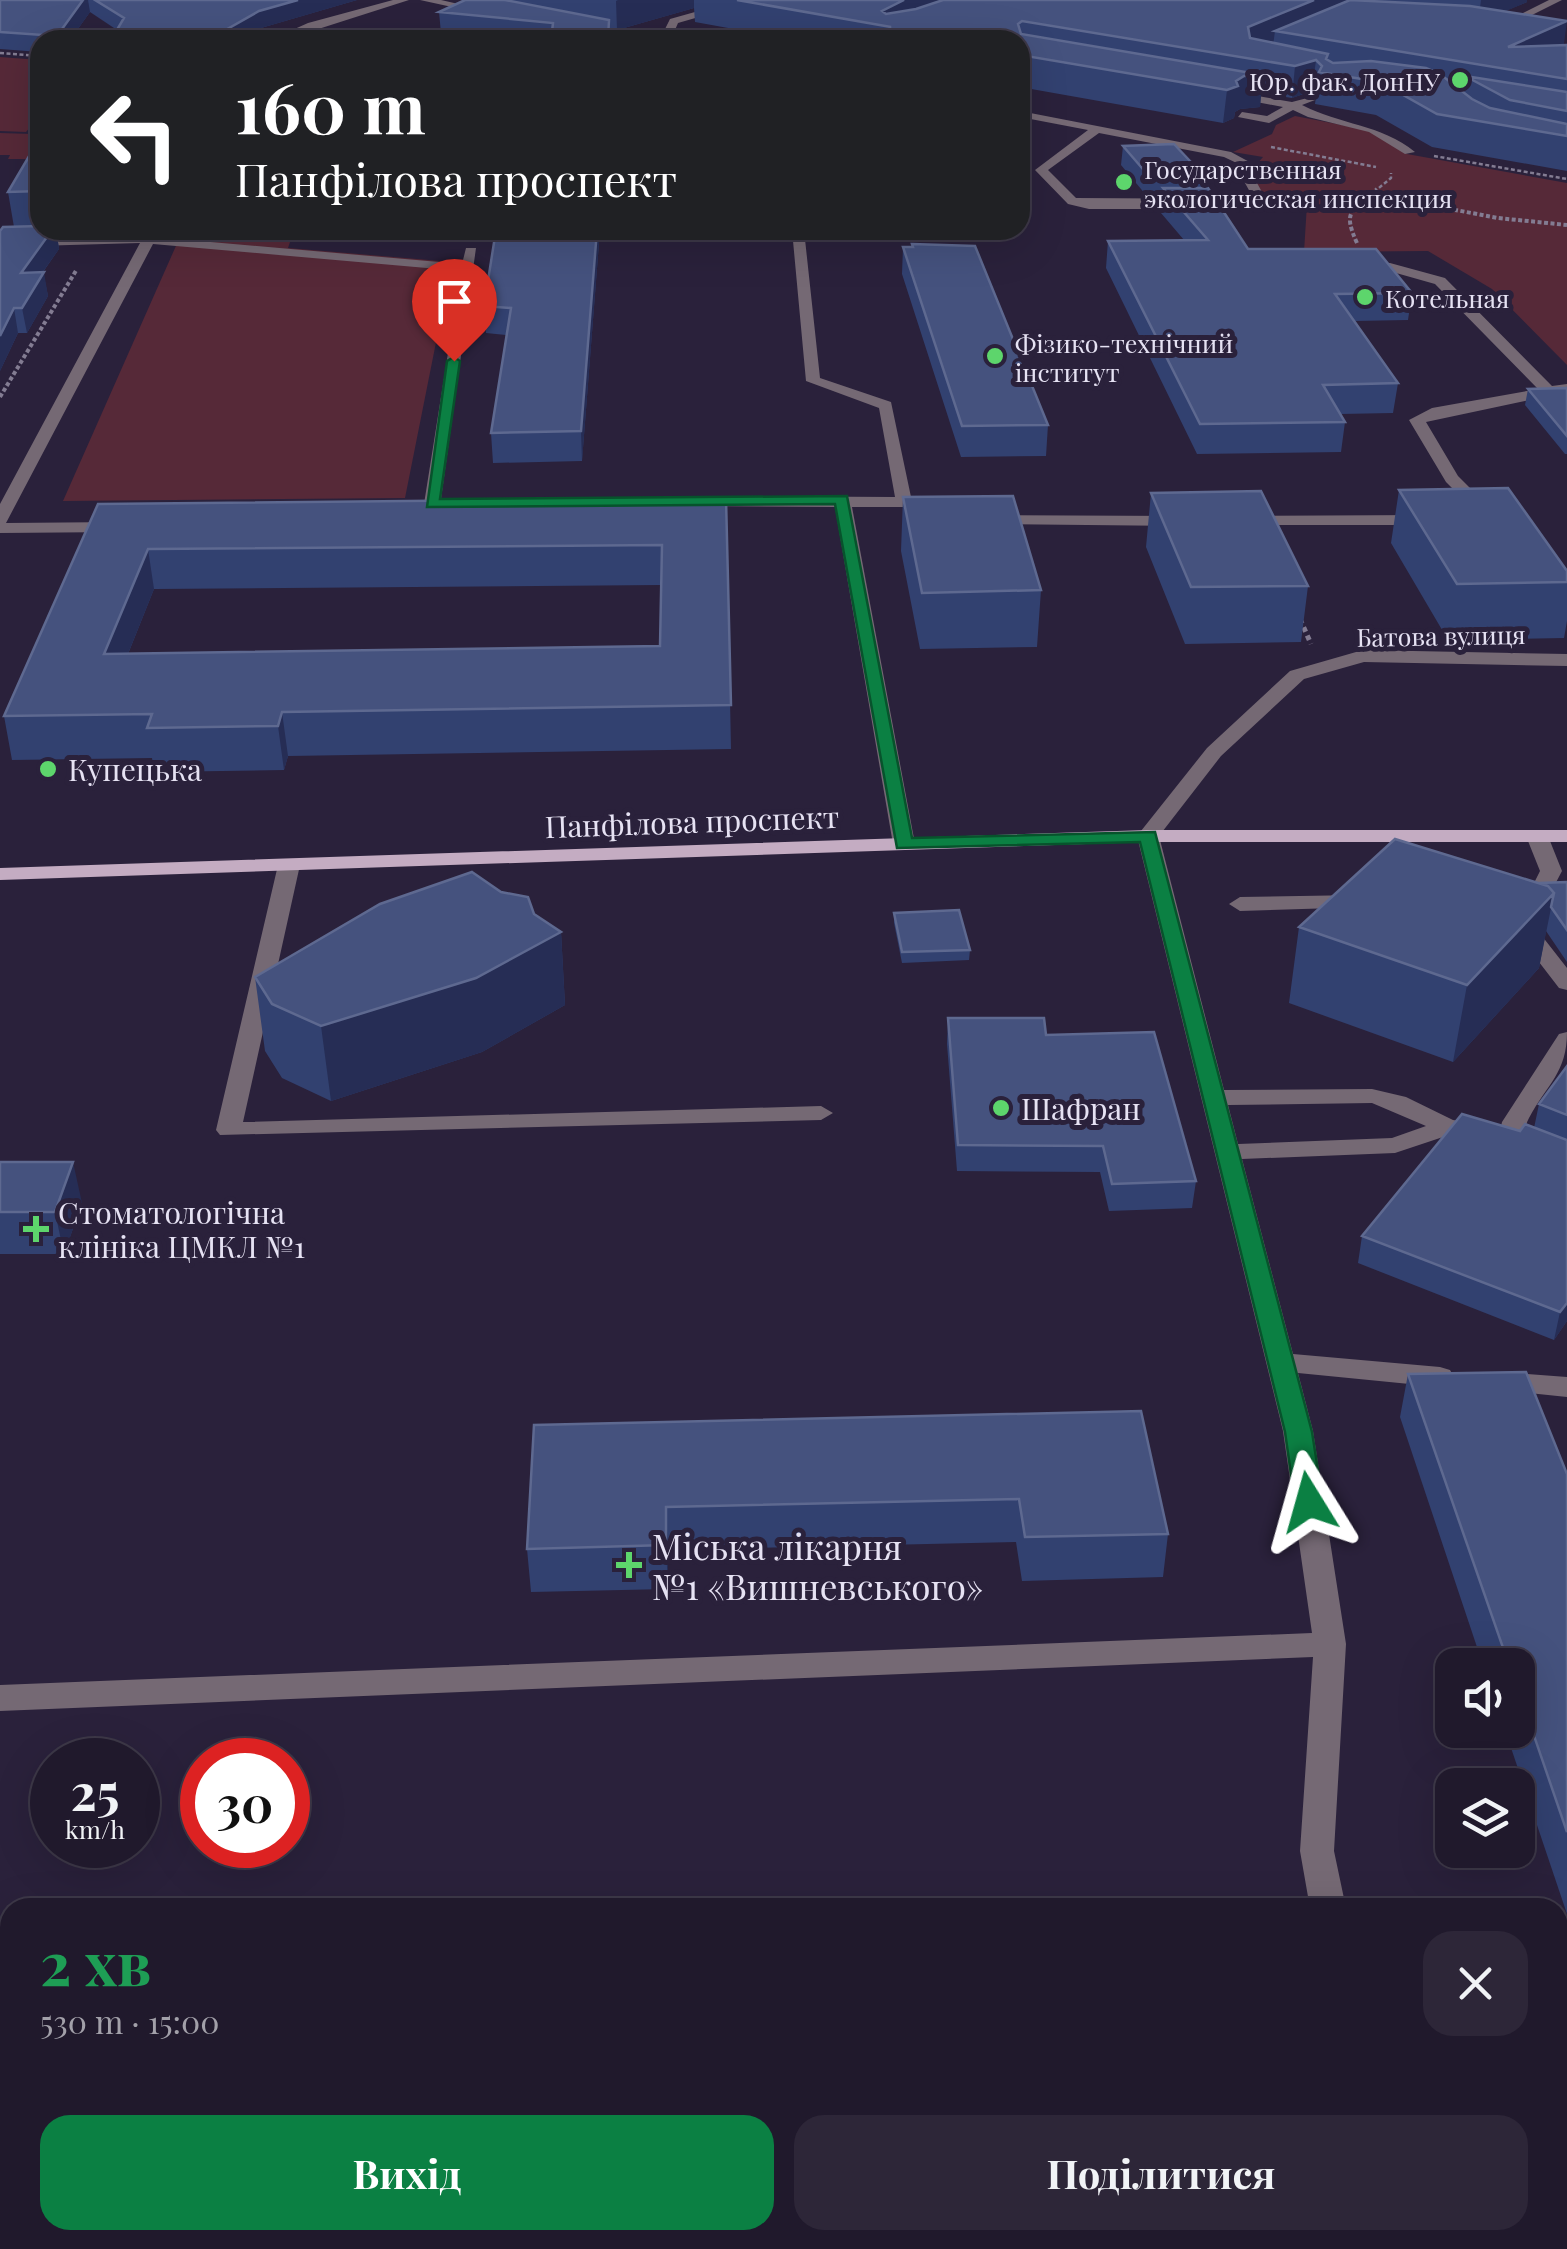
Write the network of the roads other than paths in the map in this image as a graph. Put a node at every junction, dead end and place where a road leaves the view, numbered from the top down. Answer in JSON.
{"nodes":[{"id":1,"x":404,"y":0,"type":"edge"},
{"id":2,"x":425,"y":0,"type":"edge"},
{"id":3,"x":1557,"y":0,"type":"edge"},
{"id":4,"x":739,"y":2,"type":"edge"},
{"id":5,"x":482,"y":10,"type":"junction"},
{"id":6,"x":501,"y":14,"type":"edge"},
{"id":7,"x":454,"y":22,"type":"edge"},
{"id":8,"x":558,"y":24,"type":"edge"},
{"id":9,"x":300,"y":30,"type":"edge"},
{"id":10,"x":581,"y":30,"type":"edge"},
{"id":11,"x":670,"y":30,"type":"edge"},
{"id":12,"x":1480,"y":30,"type":"edge"},
{"id":13,"x":1223,"y":93,"type":"edge"},
{"id":14,"x":1312,"y":98,"type":"edge"},
{"id":15,"x":1044,"y":104,"type":"edge"},
{"id":16,"x":1293,"y":105,"type":"junction"},
{"id":17,"x":1062,"y":107,"type":"edge"},
{"id":18,"x":1080,"y":110,"type":"edge"},
{"id":19,"x":1242,"y":115,"type":"edge"},
{"id":20,"x":1030,"y":116,"type":"edge"},
{"id":21,"x":1054,"y":121,"type":"junction"},
{"id":22,"x":1096,"y":129,"type":"junction"},
{"id":23,"x":1408,"y":152,"type":"edge"},
{"id":24,"x":57,"y":240,"type":"edge"},
{"id":25,"x":148,"y":240,"type":"edge"},
{"id":26,"x":217,"y":240,"type":"edge"},
{"id":27,"x":799,"y":240,"type":"edge"},
{"id":28,"x":0,"y":243,"type":"edge"},
{"id":29,"x":1348,"y":268,"type":"edge"},
{"id":30,"x":1567,"y":388,"type":"edge"},
{"id":31,"x":1547,"y":390,"type":"junction"},
{"id":32,"x":842,"y":499,"type":"junction"},
{"id":33,"x":675,"y":501,"type":"edge"},
{"id":34,"x":904,"y":501,"type":"junction"},
{"id":35,"x":488,"y":503,"type":"edge"},
{"id":36,"x":432,"y":504,"type":"junction"},
{"id":37,"x":959,"y":509,"type":"edge"},
{"id":38,"x":976,"y":516,"type":"edge"},
{"id":39,"x":1202,"y":521,"type":"edge"},
{"id":40,"x":1221,"y":521,"type":"edge"},
{"id":41,"x":0,"y":524,"type":"edge"},
{"id":42,"x":424,"y":524,"type":"edge"},
{"id":43,"x":135,"y":526,"type":"edge"},
{"id":44,"x":1567,"y":660,"type":"edge"},
{"id":45,"x":1148,"y":836,"type":"junction"},
{"id":46,"x":1537,"y":836,"type":"junction"},
{"id":47,"x":1567,"y":836,"type":"edge"},
{"id":48,"x":904,"y":844,"type":"junction"},
{"id":49,"x":290,"y":865,"type":"junction"},
{"id":50,"x":0,"y":874,"type":"edge"},
{"id":51,"x":1556,"y":887,"type":"edge"},
{"id":52,"x":1377,"y":902,"type":"edge"},
{"id":53,"x":1240,"y":904,"type":"dead end"},
{"id":54,"x":1567,"y":983,"type":"edge"},
{"id":55,"x":1567,"y":1039,"type":"edge"},
{"id":56,"x":1214,"y":1098,"type":"junction"},
{"id":57,"x":821,"y":1113,"type":"dead end"},
{"id":58,"x":1447,"y":1128,"type":"junction"},
{"id":59,"x":1228,"y":1152,"type":"junction"},
{"id":60,"x":1281,"y":1362,"type":"junction"},
{"id":61,"x":1567,"y":1387,"type":"edge"},
{"id":62,"x":1330,"y":1644,"type":"junction"},
{"id":63,"x":0,"y":1698,"type":"edge"},
{"id":64,"x":1326,"y":1898,"type":"edge"}],
"edges":[{"from":1,"to":9,"type":"street"},
{"from":2,"to":5,"type":"street"},
{"from":3,"to":12,"type":"street"},
{"from":4,"to":11,"type":"street"},
{"from":5,"to":6,"type":"street"},
{"from":5,"to":7,"type":"street"},
{"from":8,"to":10,"type":"street"},
{"from":13,"to":16,"type":"street"},
{"from":14,"to":16,"type":"street"},
{"from":15,"to":17,"type":"street"},
{"from":16,"to":19,"type":"street"},
{"from":16,"to":23,"type":"street"},
{"from":18,"to":21,"type":"street"},
{"from":20,"to":21,"type":"street"},
{"from":21,"to":22,"type":"street"},
{"from":22,"to":22,"type":"street"},
{"from":24,"to":28,"type":"street"},
{"from":25,"to":41,"type":"street"},
{"from":26,"to":36,"type":"street"},
{"from":27,"to":34,"type":"street"},
{"from":29,"to":31,"type":"street"},
{"from":30,"to":31,"type":"street"},
{"from":31,"to":40,"type":"street"},
{"from":32,"to":33,"type":"street"},
{"from":32,"to":34,"type":"street"},
{"from":32,"to":48,"type":"street"},
{"from":34,"to":37,"type":"street"},
{"from":35,"to":36,"type":"street"},
{"from":36,"to":42,"type":"street"},
{"from":38,"to":39,"type":"street"},
{"from":41,"to":43,"type":"street"},
{"from":44,"to":45,"type":"street","name":"Батова вулиця"},
{"from":45,"to":46,"type":"main road","name":"Панфілова проспект"},
{"from":45,"to":48,"type":"main road","name":"Панфілова проспект"},
{"from":45,"to":56,"type":"street"},
{"from":46,"to":47,"type":"main road","name":"Панфілова проспект"},
{"from":46,"to":51,"type":"street"},
{"from":48,"to":49,"type":"main road","name":"Панфілова проспект"},
{"from":49,"to":50,"type":"main road","name":"Панфілова проспект"},
{"from":49,"to":57,"type":"street"},
{"from":51,"to":54,"type":"street"},
{"from":52,"to":53,"type":"street"},
{"from":55,"to":58,"type":"street"},
{"from":56,"to":58,"type":"street"},
{"from":56,"to":59,"type":"street"},
{"from":58,"to":59,"type":"street"},
{"from":59,"to":60,"type":"street"},
{"from":60,"to":61,"type":"street"},
{"from":60,"to":62,"type":"street"},
{"from":62,"to":63,"type":"street"},
{"from":62,"to":64,"type":"street"}]}
